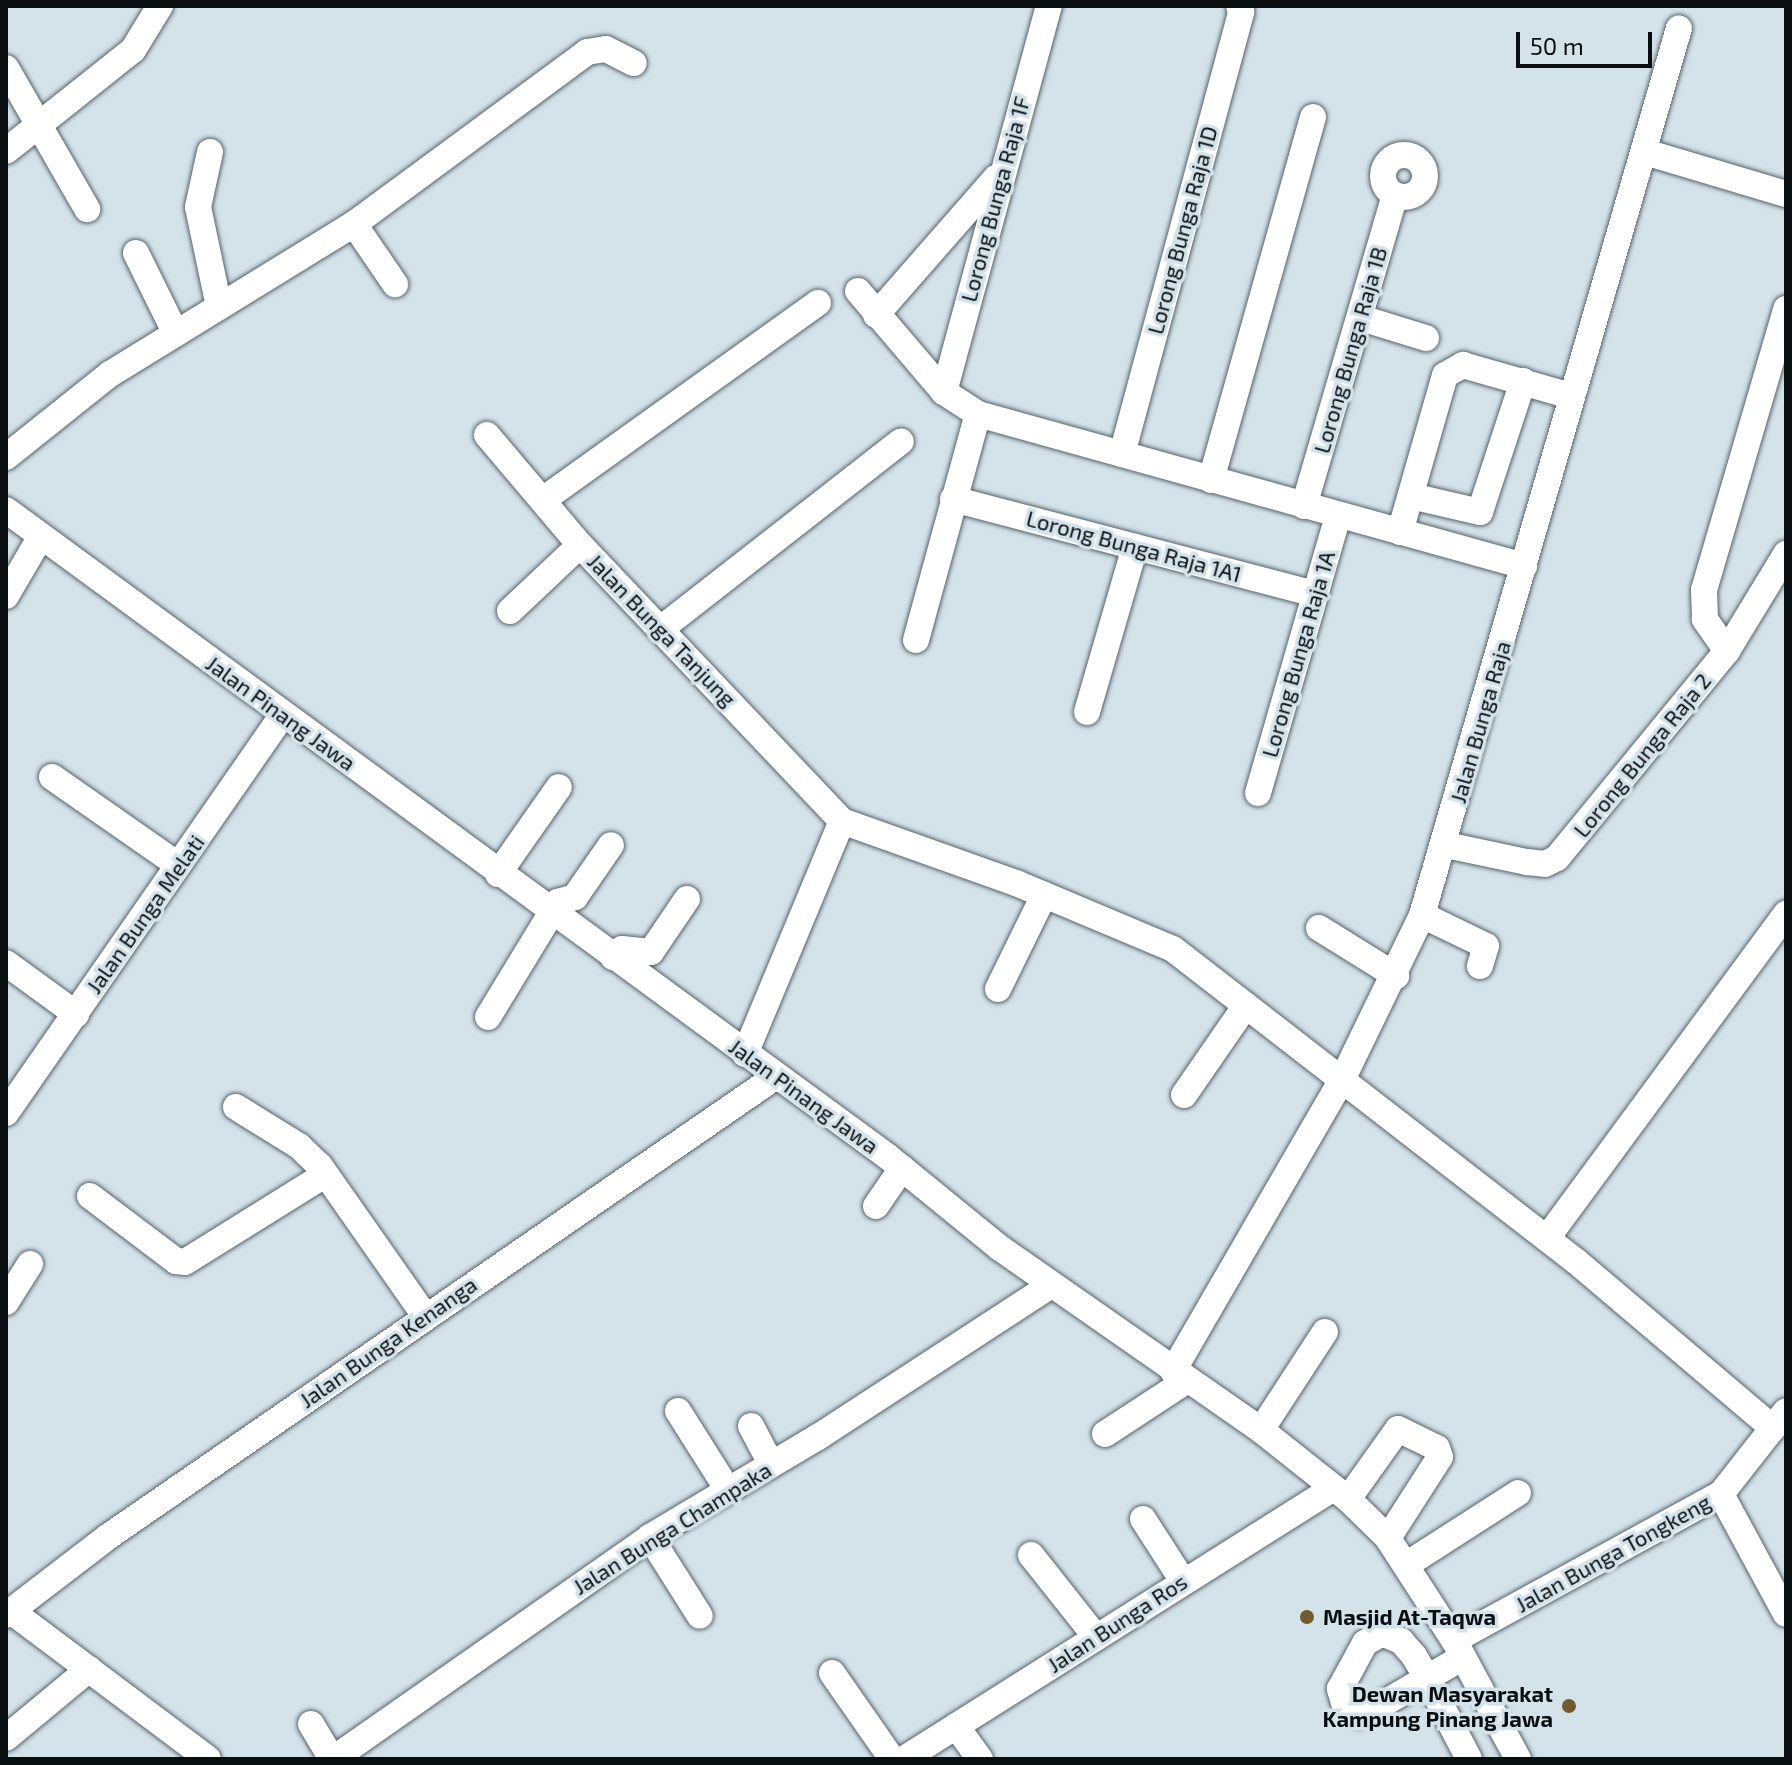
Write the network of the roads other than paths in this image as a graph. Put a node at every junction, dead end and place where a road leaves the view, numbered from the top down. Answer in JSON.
{"nodes":[{"id":1,"x":160,"y":6,"type":"edge"},
{"id":2,"x":1049,"y":6,"type":"edge"},
{"id":3,"x":1239,"y":6,"type":"edge"},
{"id":4,"x":1679,"y":28,"type":"dead end"},
{"id":5,"x":634,"y":63,"type":"dead end"},
{"id":6,"x":6,"y":68,"type":"edge"},
{"id":7,"x":1313,"y":117,"type":"dead end"},
{"id":8,"x":36,"y":128,"type":"junction"},
{"id":9,"x":6,"y":151,"type":"edge"},
{"id":10,"x":210,"y":152,"type":"dead end"},
{"id":11,"x":1645,"y":152,"type":"junction"},
{"id":12,"x":1001,"y":172,"type":"junction"},
{"id":13,"x":1786,"y":194,"type":"edge"},
{"id":14,"x":1395,"y":195,"type":"dead end"},
{"id":15,"x":87,"y":209,"type":"dead end"},
{"id":16,"x":354,"y":224,"type":"junction"},
{"id":17,"x":136,"y":253,"type":"dead end"},
{"id":18,"x":395,"y":284,"type":"dead end"},
{"id":19,"x":858,"y":291,"type":"dead end"},
{"id":20,"x":818,"y":303,"type":"dead end"},
{"id":21,"x":219,"y":307,"type":"junction"},
{"id":22,"x":1786,"y":309,"type":"edge"},
{"id":23,"x":876,"y":315,"type":"junction"},
{"id":24,"x":1361,"y":318,"type":"junction"},
{"id":25,"x":176,"y":334,"type":"junction"},
{"id":26,"x":1426,"y":338,"type":"dead end"},
{"id":27,"x":1523,"y":381,"type":"junction"},
{"id":28,"x":944,"y":392,"type":"junction"},
{"id":29,"x":1571,"y":396,"type":"junction"},
{"id":30,"x":978,"y":414,"type":"junction"},
{"id":31,"x":487,"y":435,"type":"dead end"},
{"id":32,"x":901,"y":441,"type":"dead end"},
{"id":33,"x":1122,"y":454,"type":"junction"},
{"id":34,"x":6,"y":457,"type":"edge"},
{"id":35,"x":1211,"y":480,"type":"junction"},
{"id":36,"x":1411,"y":496,"type":"junction"},
{"id":37,"x":544,"y":499,"type":"junction"},
{"id":38,"x":953,"y":499,"type":"junction"},
{"id":39,"x":1304,"y":506,"type":"junction"},
{"id":40,"x":6,"y":510,"type":"edge"},
{"id":41,"x":1338,"y":515,"type":"junction"},
{"id":42,"x":1400,"y":532,"type":"junction"},
{"id":43,"x":41,"y":536,"type":"junction"},
{"id":44,"x":580,"y":545,"type":"junction"},
{"id":45,"x":1135,"y":547,"type":"junction"},
{"id":46,"x":1786,"y":554,"type":"edge"},
{"id":47,"x":1524,"y":566,"type":"junction"},
{"id":48,"x":1315,"y":594,"type":"junction"},
{"id":49,"x":6,"y":596,"type":"edge"},
{"id":50,"x":510,"y":611,"type":"dead end"},
{"id":51,"x":662,"y":628,"type":"junction"},
{"id":52,"x":916,"y":640,"type":"dead end"},
{"id":53,"x":1727,"y":651,"type":"junction"},
{"id":54,"x":1087,"y":712,"type":"dead end"},
{"id":55,"x":283,"y":714,"type":"junction"},
{"id":56,"x":52,"y":777,"type":"dead end"},
{"id":57,"x":559,"y":787,"type":"dead end"},
{"id":58,"x":1258,"y":793,"type":"dead end"},
{"id":59,"x":842,"y":821,"type":"junction"},
{"id":60,"x":611,"y":845,"type":"dead end"},
{"id":61,"x":1446,"y":845,"type":"junction"},
{"id":62,"x":178,"y":865,"type":"junction"},
{"id":63,"x":498,"y":874,"type":"junction"},
{"id":64,"x":1044,"y":895,"type":"junction"},
{"id":65,"x":687,"y":899,"type":"dead end"},
{"id":66,"x":552,"y":913,"type":"junction"},
{"id":67,"x":1422,"y":915,"type":"junction"},
{"id":68,"x":1319,"y":928,"type":"dead end"},
{"id":69,"x":1781,"y":931,"type":"edge"},
{"id":70,"x":613,"y":957,"type":"junction"},
{"id":71,"x":6,"y":963,"type":"edge"},
{"id":72,"x":1480,"y":966,"type":"dead end"},
{"id":73,"x":1396,"y":976,"type":"junction"},
{"id":74,"x":998,"y":989,"type":"dead end"},
{"id":75,"x":1246,"y":1005,"type":"junction"},
{"id":76,"x":76,"y":1014,"type":"junction"},
{"id":77,"x":488,"y":1017,"type":"dead end"},
{"id":78,"x":745,"y":1054,"type":"junction"},
{"id":79,"x":775,"y":1077,"type":"junction"},
{"id":80,"x":1343,"y":1078,"type":"junction"},
{"id":81,"x":1184,"y":1095,"type":"dead end"},
{"id":82,"x":236,"y":1107,"type":"dead end"},
{"id":83,"x":6,"y":1113,"type":"edge"},
{"id":84,"x":902,"y":1168,"type":"junction"},
{"id":85,"x":325,"y":1175,"type":"junction"},
{"id":86,"x":90,"y":1196,"type":"dead end"},
{"id":87,"x":876,"y":1206,"type":"dead end"},
{"id":88,"x":1547,"y":1238,"type":"junction"},
{"id":89,"x":30,"y":1264,"type":"dead end"},
{"id":90,"x":1051,"y":1285,"type":"junction"},
{"id":91,"x":6,"y":1302,"type":"edge"},
{"id":92,"x":425,"y":1316,"type":"junction"},
{"id":93,"x":1325,"y":1332,"type":"dead end"},
{"id":94,"x":1179,"y":1376,"type":"junction"},
{"id":95,"x":678,"y":1411,"type":"dead end"},
{"id":96,"x":1780,"y":1419,"type":"edge"},
{"id":97,"x":751,"y":1426,"type":"dead end"},
{"id":98,"x":1261,"y":1430,"type":"junction"},
{"id":99,"x":1105,"y":1434,"type":"dead end"},
{"id":100,"x":771,"y":1464,"type":"junction"},
{"id":101,"x":728,"y":1490,"type":"junction"},
{"id":102,"x":1518,"y":1493,"type":"dead end"},
{"id":103,"x":1340,"y":1494,"type":"junction"},
{"id":104,"x":1721,"y":1494,"type":"junction"},
{"id":105,"x":1143,"y":1519,"type":"dead end"},
{"id":106,"x":650,"y":1537,"type":"junction"},
{"id":107,"x":1388,"y":1538,"type":"junction"},
{"id":108,"x":1031,"y":1555,"type":"dead end"},
{"id":109,"x":1406,"y":1565,"type":"junction"},
{"id":110,"x":1183,"y":1581,"type":"junction"},
{"id":111,"x":8,"y":1613,"type":"edge"},
{"id":112,"x":1786,"y":1614,"type":"edge"},
{"id":113,"x":700,"y":1616,"type":"dead end"},
{"id":114,"x":1096,"y":1637,"type":"junction"},
{"id":115,"x":1458,"y":1649,"type":"junction"},
{"id":116,"x":89,"y":1669,"type":"junction"},
{"id":117,"x":832,"y":1673,"type":"dead end"},
{"id":118,"x":311,"y":1724,"type":"dead end"},
{"id":119,"x":956,"y":1726,"type":"junction"},
{"id":120,"x":6,"y":1738,"type":"edge"},
{"id":121,"x":198,"y":1757,"type":"edge"},
{"id":122,"x":892,"y":1759,"type":"edge"},
{"id":123,"x":904,"y":1759,"type":"edge"},
{"id":124,"x":980,"y":1759,"type":"edge"},
{"id":125,"x":1469,"y":1759,"type":"edge"},
{"id":126,"x":1518,"y":1759,"type":"edge"}],
"edges":[{"from":1,"to":8,"type":"street"},
{"from":2,"to":12,"type":"street","name":"Lorong Bunga Raja 1F"},
{"from":3,"to":33,"type":"street","name":"Lorong Bunga Raja 1D"},
{"from":4,"to":11,"type":"street","name":"Jalan Bunga Raja"},
{"from":5,"to":16,"type":"street"},
{"from":6,"to":8,"type":"street"},
{"from":7,"to":35,"type":"street"},
{"from":8,"to":9,"type":"street"},
{"from":8,"to":15,"type":"street"},
{"from":10,"to":21,"type":"street"},
{"from":11,"to":13,"type":"street"},
{"from":11,"to":29,"type":"street","name":"Jalan Bunga Raja"},
{"from":12,"to":23,"type":"street"},
{"from":12,"to":28,"type":"street","name":"Lorong Bunga Raja 1F"},
{"from":14,"to":24,"type":"street","name":"Lorong Bunga Raja 1B"},
{"from":16,"to":18,"type":"street"},
{"from":16,"to":21,"type":"street"},
{"from":17,"to":25,"type":"street"},
{"from":19,"to":23,"type":"street"},
{"from":20,"to":37,"type":"street"},
{"from":21,"to":25,"type":"street"},
{"from":22,"to":53,"type":"street"},
{"from":23,"to":28,"type":"street"},
{"from":24,"to":26,"type":"street"},
{"from":24,"to":39,"type":"street","name":"Lorong Bunga Raja 1B"},
{"from":25,"to":34,"type":"street"},
{"from":27,"to":29,"type":"street"},
{"from":27,"to":36,"type":"street"},
{"from":27,"to":36,"type":"street"},
{"from":28,"to":30,"type":"street"},
{"from":29,"to":47,"type":"street","name":"Jalan Bunga Raja"},
{"from":30,"to":33,"type":"street"},
{"from":30,"to":38,"type":"street"},
{"from":31,"to":37,"type":"street","name":"Jalan Bunga Tanjung"},
{"from":32,"to":51,"type":"street"},
{"from":33,"to":35,"type":"street"},
{"from":35,"to":39,"type":"street"},
{"from":36,"to":42,"type":"street"},
{"from":37,"to":44,"type":"street","name":"Jalan Bunga Tanjung"},
{"from":38,"to":45,"type":"street","name":"Lorong Bunga Raja 1A1"},
{"from":38,"to":52,"type":"street"},
{"from":39,"to":41,"type":"street"},
{"from":40,"to":43,"type":"street","name":"Jalan Pinang Jawa"},
{"from":41,"to":42,"type":"street"},
{"from":41,"to":48,"type":"street","name":"Lorong Bunga Raja 1A"},
{"from":42,"to":47,"type":"street"},
{"from":43,"to":49,"type":"street"},
{"from":43,"to":55,"type":"street","name":"Jalan Pinang Jawa"},
{"from":44,"to":50,"type":"street"},
{"from":44,"to":51,"type":"street","name":"Jalan Bunga Tanjung"},
{"from":45,"to":48,"type":"street","name":"Lorong Bunga Raja 1A1"},
{"from":45,"to":54,"type":"street"},
{"from":46,"to":53,"type":"street","name":"Lorong Bunga Raja 2"},
{"from":47,"to":61,"type":"street","name":"Jalan Bunga Raja"},
{"from":48,"to":58,"type":"street","name":"Lorong Bunga Raja 1A"},
{"from":51,"to":59,"type":"street","name":"Jalan Bunga Tanjung"},
{"from":53,"to":61,"type":"street","name":"Lorong Bunga Raja 2"},
{"from":55,"to":62,"type":"street","name":"Jalan Bunga Melati"},
{"from":55,"to":63,"type":"street","name":"Jalan Pinang Jawa"},
{"from":56,"to":62,"type":"street"},
{"from":57,"to":63,"type":"street"},
{"from":59,"to":64,"type":"street"},
{"from":59,"to":78,"type":"street"},
{"from":60,"to":66,"type":"street"},
{"from":61,"to":67,"type":"street","name":"Jalan Bunga Raja"},
{"from":62,"to":76,"type":"street","name":"Jalan Bunga Melati"},
{"from":63,"to":66,"type":"street","name":"Jalan Pinang Jawa"},
{"from":64,"to":74,"type":"street"},
{"from":64,"to":75,"type":"street"},
{"from":65,"to":70,"type":"street"},
{"from":66,"to":70,"type":"street","name":"Jalan Pinang Jawa"},
{"from":66,"to":77,"type":"street"},
{"from":67,"to":72,"type":"street"},
{"from":67,"to":73,"type":"street","name":"Jalan Bunga Raja"},
{"from":68,"to":73,"type":"street"},
{"from":69,"to":88,"type":"street"},
{"from":70,"to":78,"type":"street","name":"Jalan Pinang Jawa"},
{"from":71,"to":76,"type":"street"},
{"from":73,"to":80,"type":"street","name":"Jalan Bunga Raja"},
{"from":75,"to":80,"type":"street"},
{"from":75,"to":81,"type":"street"},
{"from":76,"to":83,"type":"street","name":"Jalan Bunga Melati"},
{"from":78,"to":79,"type":"street","name":"Jalan Pinang Jawa"},
{"from":79,"to":84,"type":"street","name":"Jalan Pinang Jawa"},
{"from":79,"to":92,"type":"street","name":"Jalan Bunga Kenanga"},
{"from":80,"to":88,"type":"street"},
{"from":80,"to":94,"type":"street","name":"Jalan Bunga Raja"},
{"from":82,"to":85,"type":"street"},
{"from":84,"to":87,"type":"street"},
{"from":84,"to":90,"type":"street","name":"Jalan Pinang Jawa"},
{"from":85,"to":86,"type":"street"},
{"from":85,"to":92,"type":"street"},
{"from":88,"to":96,"type":"street"},
{"from":89,"to":91,"type":"street"},
{"from":90,"to":94,"type":"street","name":"Jalan Pinang Jawa"},
{"from":90,"to":100,"type":"street","name":"Jalan Bunga Champaka"},
{"from":92,"to":111,"type":"street","name":"Jalan Bunga Kenanga"},
{"from":93,"to":98,"type":"street"},
{"from":94,"to":98,"type":"street","name":"Jalan Pinang Jawa"},
{"from":94,"to":99,"type":"street"},
{"from":95,"to":101,"type":"street"},
{"from":96,"to":104,"type":"street","name":"Jalan Bunga Tongkeng"},
{"from":97,"to":100,"type":"street"},
{"from":98,"to":103,"type":"street","name":"Jalan Pinang Jawa"},
{"from":100,"to":101,"type":"street","name":"Jalan Bunga Champaka"},
{"from":101,"to":106,"type":"street","name":"Jalan Bunga Champaka"},
{"from":102,"to":109,"type":"street"},
{"from":103,"to":107,"type":"street","name":"Jalan Pinang Jawa"},
{"from":103,"to":107,"type":"street"},
{"from":103,"to":110,"type":"street","name":"Jalan Bunga Ros"},
{"from":104,"to":112,"type":"street"},
{"from":104,"to":115,"type":"street","name":"Jalan Bunga Tongkeng"},
{"from":105,"to":110,"type":"street"},
{"from":106,"to":113,"type":"street"},
{"from":106,"to":118,"type":"street","name":"Jalan Bunga Champaka"},
{"from":107,"to":109,"type":"street","name":"Jalan Pinang Jawa"},
{"from":108,"to":114,"type":"street"},
{"from":109,"to":115,"type":"street","name":"Jalan Pinang Jawa"},
{"from":110,"to":114,"type":"street","name":"Jalan Bunga Ros"},
{"from":111,"to":116,"type":"street"},
{"from":114,"to":119,"type":"street","name":"Jalan Bunga Ros"},
{"from":115,"to":125,"type":"street","name":"Jalan Bunga Tongkeng"},
{"from":115,"to":126,"type":"street","name":"Jalan Pinang Jawa"},
{"from":116,"to":120,"type":"street"},
{"from":116,"to":121,"type":"street"},
{"from":117,"to":122,"type":"street"},
{"from":119,"to":123,"type":"street","name":"Jalan Bunga Ros"},
{"from":119,"to":124,"type":"street"}]}
